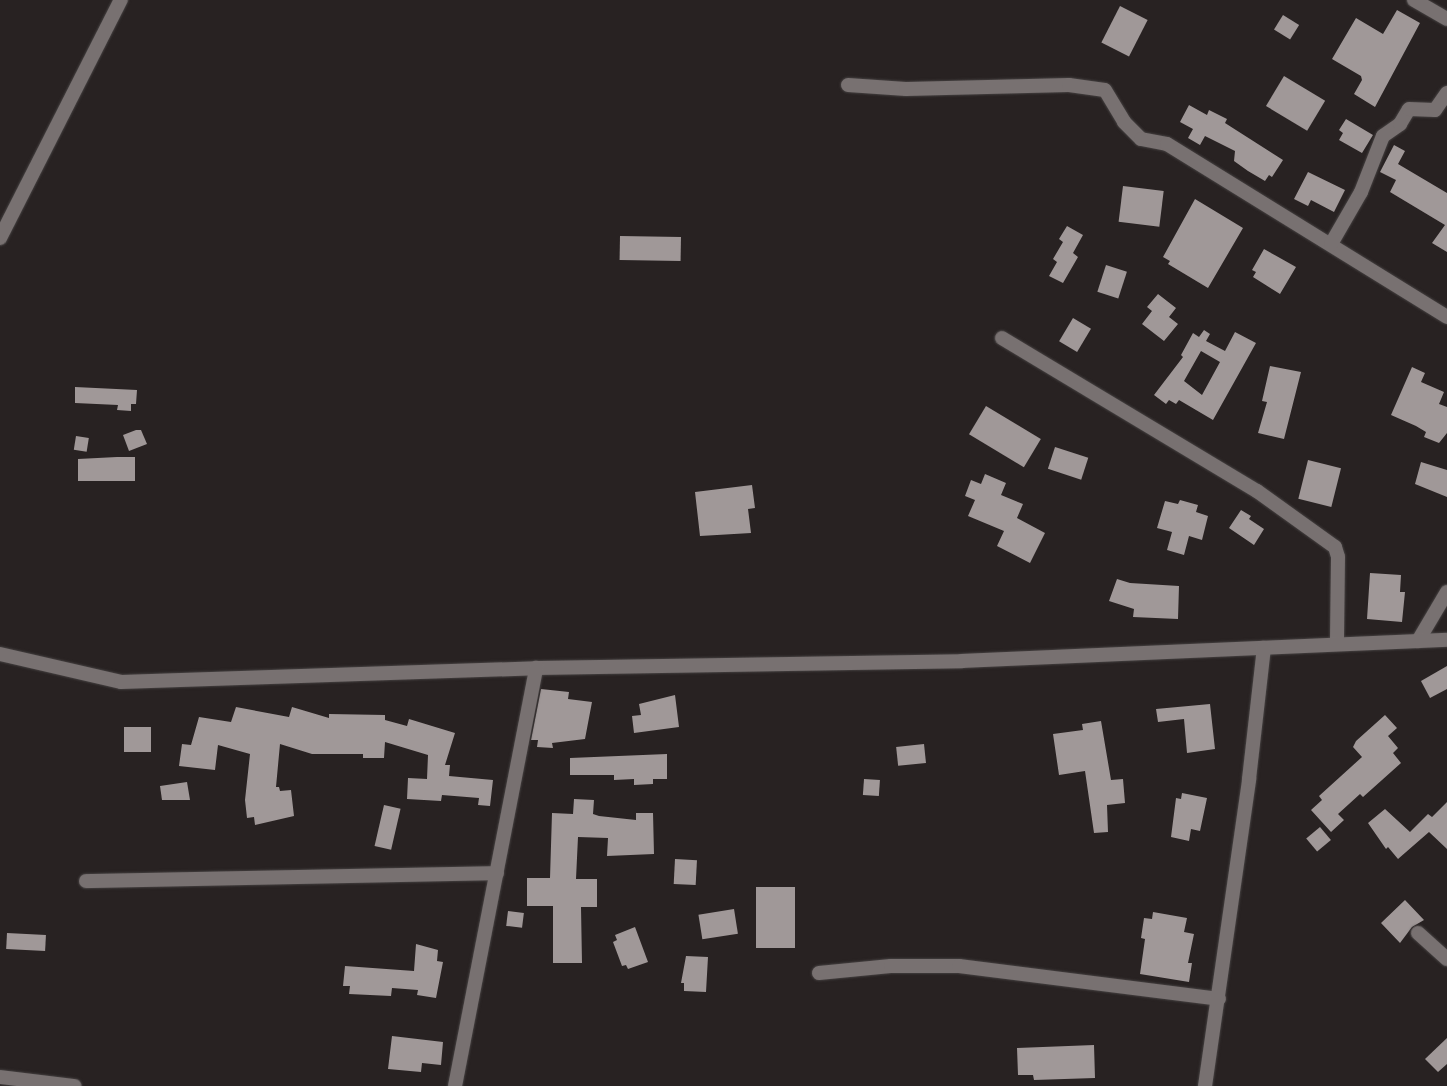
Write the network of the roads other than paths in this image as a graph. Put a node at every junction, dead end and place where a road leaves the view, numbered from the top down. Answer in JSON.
{"nodes":[{"id":1,"x":121,"y":0,"type":"edge"},
{"id":2,"x":1414,"y":0,"type":"edge"},
{"id":3,"x":1447,"y":19,"type":"edge"},
{"id":4,"x":848,"y":85,"type":"dead end"},
{"id":5,"x":1447,"y":93,"type":"edge"},
{"id":6,"x":0,"y":238,"type":"edge"},
{"id":7,"x":1331,"y":244,"type":"junction"},
{"id":8,"x":1447,"y":317,"type":"edge"},
{"id":9,"x":1002,"y":338,"type":"dead end"},
{"id":10,"x":1447,"y":592,"type":"edge"},
{"id":11,"x":1447,"y":640,"type":"edge"},
{"id":12,"x":1418,"y":641,"type":"junction"},
{"id":13,"x":1337,"y":644,"type":"junction"},
{"id":14,"x":1264,"y":648,"type":"junction"},
{"id":15,"x":0,"y":654,"type":"edge"},
{"id":16,"x":536,"y":668,"type":"junction"},
{"id":17,"x":497,"y":873,"type":"junction"},
{"id":18,"x":86,"y":880,"type":"dead end"},
{"id":19,"x":1418,"y":933,"type":"dead end"},
{"id":20,"x":1447,"y":959,"type":"edge"},
{"id":21,"x":819,"y":973,"type":"dead end"},
{"id":22,"x":1219,"y":999,"type":"junction"},
{"id":23,"x":0,"y":1077,"type":"edge"},
{"id":24,"x":74,"y":1086,"type":"edge"},
{"id":25,"x":455,"y":1086,"type":"edge"},
{"id":26,"x":1205,"y":1086,"type":"edge"}],
"edges":[{"from":1,"to":6,"type":"street"},
{"from":2,"to":3,"type":"street"},
{"from":4,"to":7,"type":"street"},
{"from":5,"to":7,"type":"street"},
{"from":7,"to":8,"type":"street"},
{"from":9,"to":13,"type":"street"},
{"from":10,"to":12,"type":"street"},
{"from":11,"to":12,"type":"street"},
{"from":12,"to":13,"type":"street"},
{"from":13,"to":14,"type":"street"},
{"from":14,"to":16,"type":"street"},
{"from":14,"to":22,"type":"street"},
{"from":15,"to":16,"type":"street"},
{"from":16,"to":17,"type":"street"},
{"from":17,"to":18,"type":"street"},
{"from":17,"to":25,"type":"street"},
{"from":19,"to":20,"type":"street"},
{"from":21,"to":22,"type":"street"},
{"from":22,"to":26,"type":"street"},
{"from":23,"to":24,"type":"street"}]}
